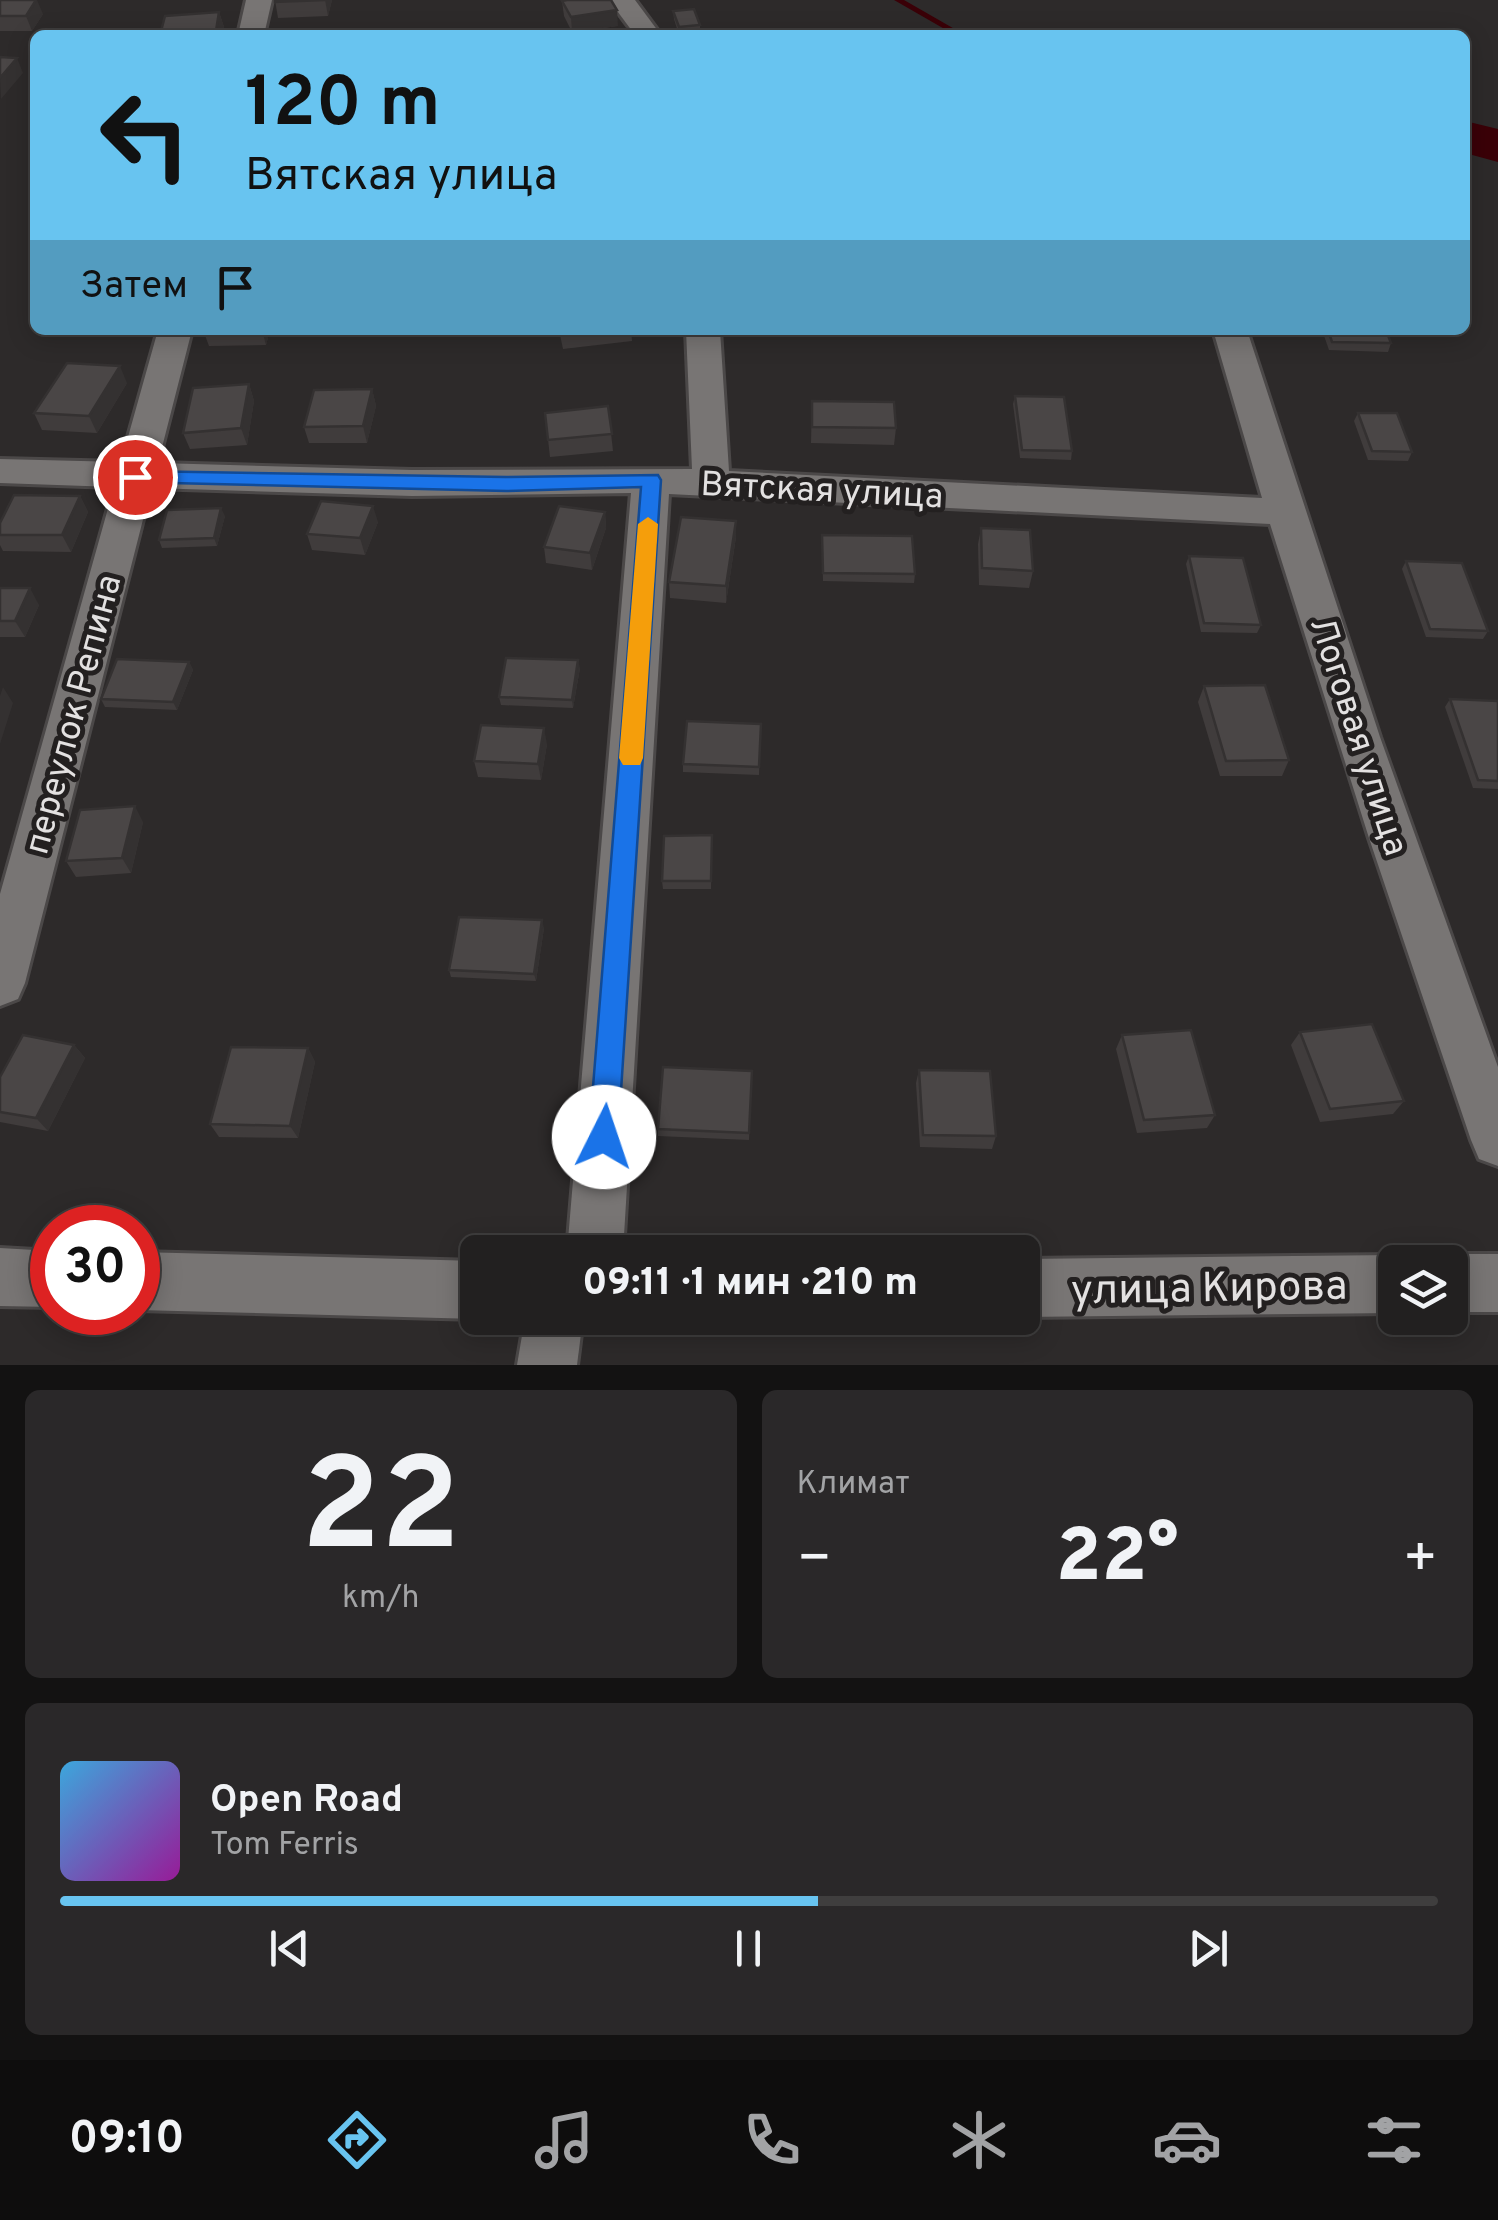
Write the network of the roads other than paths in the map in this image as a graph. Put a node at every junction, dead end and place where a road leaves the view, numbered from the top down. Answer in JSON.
{"nodes":[{"id":1,"x":259,"y":0,"type":"edge"},
{"id":2,"x":622,"y":0,"type":"edge"},
{"id":3,"x":252,"y":30,"type":"edge"},
{"id":4,"x":644,"y":30,"type":"edge"},
{"id":5,"x":174,"y":335,"type":"edge"},
{"id":6,"x":703,"y":335,"type":"edge"},
{"id":7,"x":1231,"y":335,"type":"edge"},
{"id":8,"x":0,"y":471,"type":"edge"},
{"id":9,"x":135,"y":477,"type":"junction"},
{"id":10,"x":651,"y":480,"type":"junction"},
{"id":11,"x":711,"y":483,"type":"junction"},
{"id":12,"x":1284,"y":512,"type":"junction"},
{"id":13,"x":0,"y":983,"type":"edge"},
{"id":14,"x":1498,"y":1140,"type":"edge"},
{"id":15,"x":596,"y":1235,"type":"edge"},
{"id":16,"x":0,"y":1277,"type":"edge"},
{"id":17,"x":30,"y":1278,"type":"edge"},
{"id":18,"x":160,"y":1282,"type":"edge"},
{"id":19,"x":1468,"y":1283,"type":"edge"},
{"id":20,"x":1498,"y":1283,"type":"edge"},
{"id":21,"x":1378,"y":1284,"type":"edge"},
{"id":22,"x":1040,"y":1288,"type":"edge"},
{"id":23,"x":460,"y":1290,"type":"edge"},
{"id":24,"x":551,"y":1335,"type":"edge"},
{"id":25,"x":547,"y":1365,"type":"edge"}],
"edges":[{"from":1,"to":3,"type":"street"},
{"from":2,"to":4,"type":"street"},
{"from":5,"to":9,"type":"street","name":"переулок Репина"},
{"from":6,"to":11,"type":"street"},
{"from":7,"to":12,"type":"street","name":"Логовая улица"},
{"from":8,"to":9,"type":"street","name":"Вятская улица"},
{"from":9,"to":10,"type":"street","name":"Вятская улица"},
{"from":9,"to":13,"type":"street","name":"переулок Репина"},
{"from":10,"to":11,"type":"street","name":"Вятская улица"},
{"from":10,"to":15,"type":"street"},
{"from":11,"to":12,"type":"street","name":"Вятская улица"},
{"from":12,"to":14,"type":"street","name":"Логовая улица"},
{"from":16,"to":17,"type":"street"},
{"from":18,"to":23,"type":"street"},
{"from":19,"to":20,"type":"street"},
{"from":21,"to":22,"type":"street","name":"улица Кирова"},
{"from":24,"to":25,"type":"street"}]}
